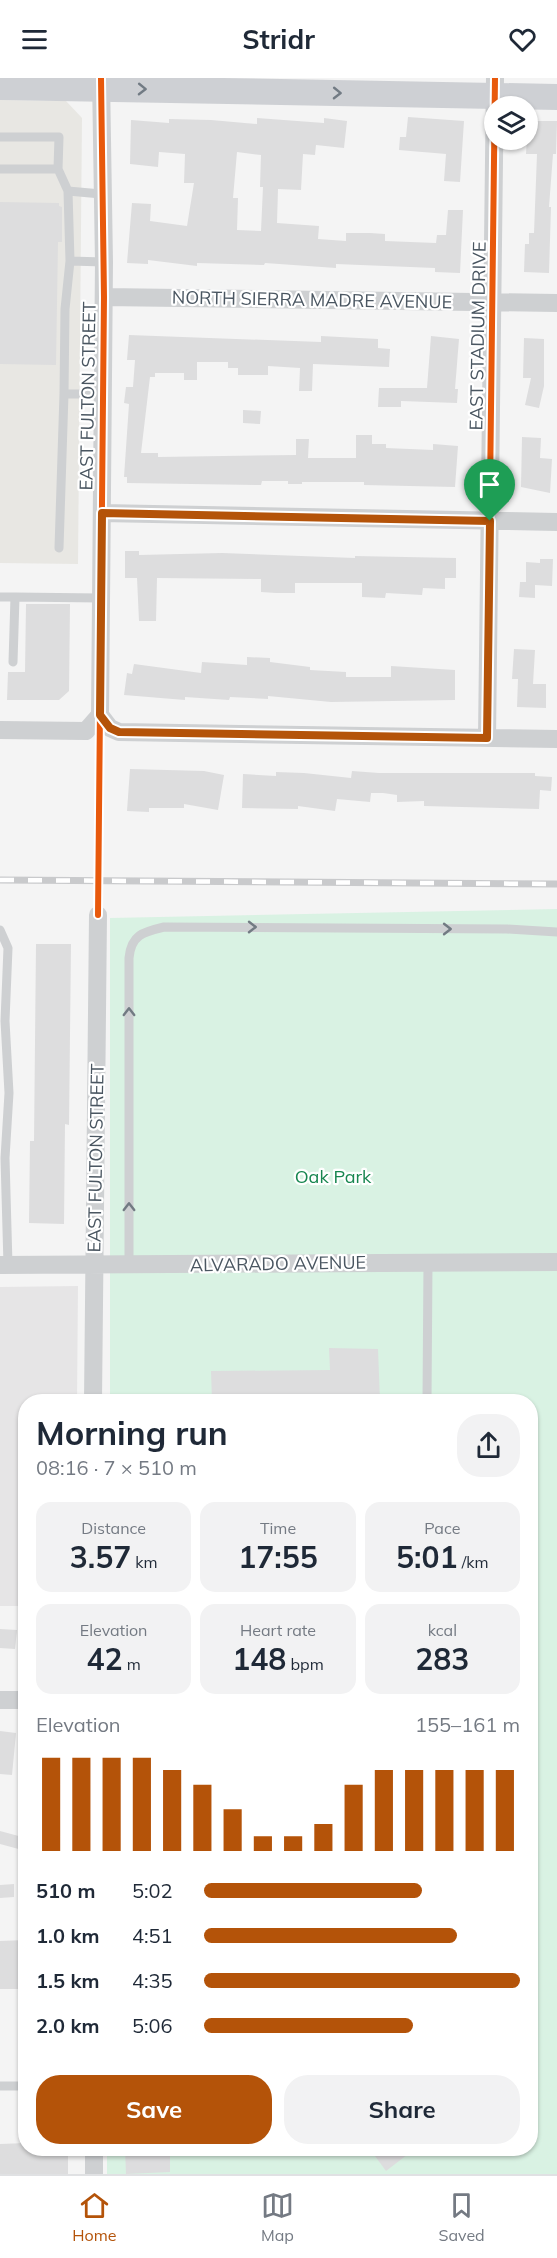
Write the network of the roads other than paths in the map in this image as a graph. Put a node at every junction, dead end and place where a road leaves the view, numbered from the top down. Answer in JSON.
{"nodes":[{"id":1,"x":101,"y":83,"type":"edge"},
{"id":2,"x":0,"y":87,"type":"edge"},
{"id":3,"x":495,"y":87,"type":"edge"},
{"id":4,"x":557,"y":97,"type":"edge"},
{"id":5,"x":0,"y":137,"type":"edge"},
{"id":6,"x":0,"y":169,"type":"edge"},
{"id":7,"x":58,"y":169,"type":"junction"},
{"id":8,"x":68,"y":191,"type":"junction"},
{"id":9,"x":101,"y":194,"type":"junction"},
{"id":10,"x":70,"y":261,"type":"junction"},
{"id":11,"x":104,"y":262,"type":"junction"},
{"id":12,"x":104,"y":297,"type":"junction"},
{"id":13,"x":494,"y":302,"type":"junction"},
{"id":14,"x":557,"y":303,"type":"edge"},
{"id":15,"x":64,"y":394,"type":"junction"},
{"id":16,"x":103,"y":394,"type":"junction"},
{"id":17,"x":102,"y":513,"type":"junction"},
{"id":18,"x":490,"y":521,"type":"junction"},
{"id":19,"x":557,"y":522,"type":"edge"},
{"id":20,"x":59,"y":548,"type":"dead end"},
{"id":21,"x":0,"y":597,"type":"edge"},
{"id":22,"x":15,"y":597,"type":"junction"},
{"id":23,"x":100,"y":598,"type":"junction"},
{"id":24,"x":13,"y":662,"type":"dead end"},
{"id":25,"x":100,"y":715,"type":"junction"},
{"id":26,"x":0,"y":730,"type":"edge"},
{"id":27,"x":487,"y":738,"type":"junction"},
{"id":28,"x":557,"y":739,"type":"edge"},
{"id":29,"x":98,"y":915,"type":"dead end"},
{"id":30,"x":0,"y":930,"type":"edge"},
{"id":31,"x":557,"y":932,"type":"edge"},
{"id":32,"x":428,"y":1262,"type":"junction"},
{"id":33,"x":557,"y":1262,"type":"edge"},
{"id":34,"x":4,"y":1265,"type":"edge"},
{"id":35,"x":95,"y":1266,"type":"junction"},
{"id":36,"x":129,"y":1266,"type":"junction"},
{"id":37,"x":93,"y":1394,"type":"edge"},
{"id":38,"x":427,"y":1394,"type":"edge"},
{"id":39,"x":0,"y":1700,"type":"edge"},
{"id":40,"x":18,"y":1700,"type":"edge"},
{"id":41,"x":0,"y":2086,"type":"edge"},
{"id":42,"x":18,"y":2086,"type":"edge"},
{"id":43,"x":94,"y":2156,"type":"edge"},
{"id":44,"x":94,"y":2174,"type":"edge"}],
"edges":[{"from":1,"to":2,"type":"main road"},
{"from":1,"to":3,"type":"main road","one_way":true},
{"from":1,"to":9,"type":"street","name":"EAST FULTON STREET"},
{"from":3,"to":4,"type":"main road"},
{"from":3,"to":13,"type":"street","name":"EAST STADIUM DRIVE"},
{"from":5,"to":7,"type":"lane"},
{"from":6,"to":7,"type":"lane"},
{"from":7,"to":8,"type":"lane"},
{"from":8,"to":9,"type":"lane"},
{"from":8,"to":10,"type":"lane"},
{"from":9,"to":11,"type":"street","name":"EAST FULTON STREET"},
{"from":10,"to":11,"type":"lane"},
{"from":10,"to":15,"type":"lane"},
{"from":11,"to":12,"type":"street","name":"EAST FULTON STREET"},
{"from":12,"to":13,"type":"street","name":"NORTH SIERRA MADRE AVENUE"},
{"from":12,"to":16,"type":"street","name":"EAST FULTON STREET"},
{"from":13,"to":14,"type":"street","name":"NORTH SIERRA MADRE AVENUE"},
{"from":13,"to":18,"type":"street","name":"EAST STADIUM DRIVE"},
{"from":15,"to":16,"type":"lane"},
{"from":15,"to":20,"type":"lane"},
{"from":16,"to":17,"type":"street","name":"EAST FULTON STREET"},
{"from":17,"to":18,"type":"street"},
{"from":17,"to":23,"type":"street","name":"EAST FULTON STREET"},
{"from":18,"to":19,"type":"street"},
{"from":18,"to":27,"type":"street","name":"EAST STADIUM DRIVE"},
{"from":21,"to":22,"type":"lane"},
{"from":22,"to":23,"type":"lane"},
{"from":22,"to":24,"type":"lane"},
{"from":23,"to":25,"type":"street","name":"EAST FULTON STREET"},
{"from":25,"to":26,"type":"street"},
{"from":25,"to":27,"type":"street"},
{"from":27,"to":28,"type":"street"},
{"from":29,"to":35,"type":"street","name":"EAST FULTON STREET"},
{"from":30,"to":34,"type":"lane"},
{"from":36,"to":31,"type":"lane","one_way":true},
{"from":32,"to":33,"type":"street","name":"ALVARADO AVENUE"},
{"from":32,"to":36,"type":"street","name":"ALVARADO AVENUE"},
{"from":32,"to":38,"type":"lane"},
{"from":34,"to":35,"type":"street","name":"ALVARADO AVENUE"},
{"from":35,"to":36,"type":"street","name":"ALVARADO AVENUE"},
{"from":35,"to":37,"type":"street","name":"EAST FULTON STREET"},
{"from":39,"to":40,"type":"street"},
{"from":41,"to":42,"type":"lane"},
{"from":43,"to":44,"type":"street"}]}
